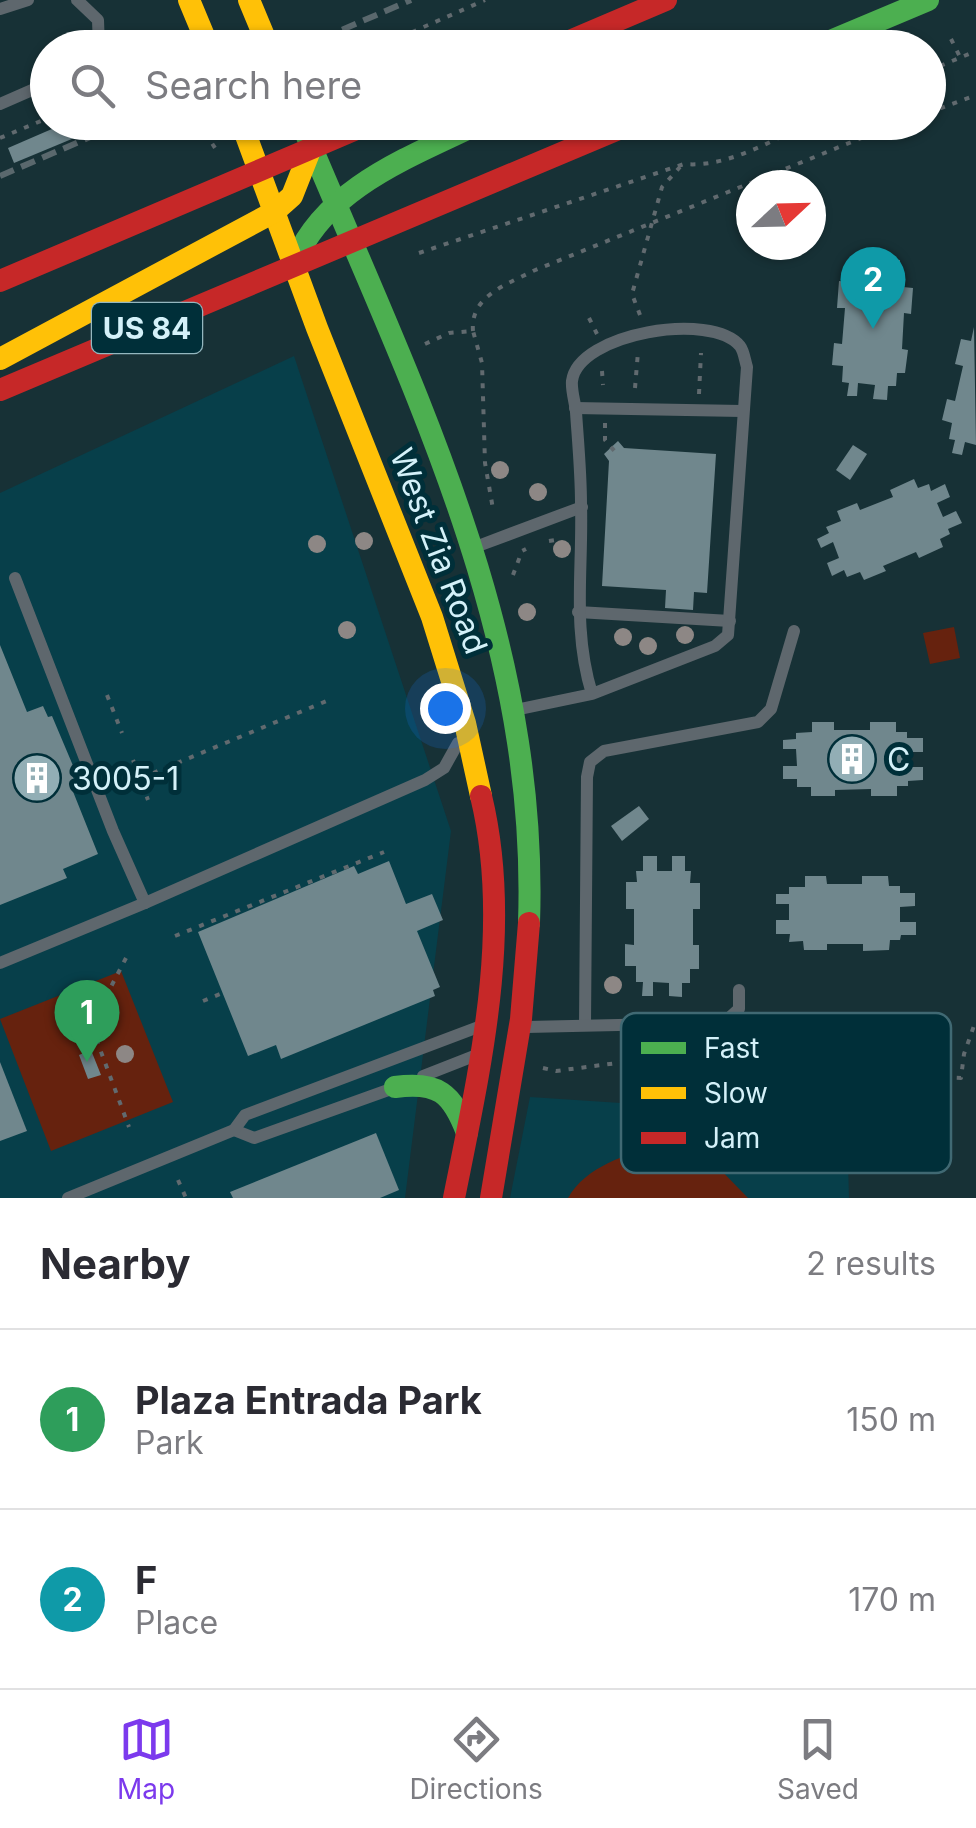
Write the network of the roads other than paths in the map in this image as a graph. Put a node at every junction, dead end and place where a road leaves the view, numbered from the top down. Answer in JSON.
{"nodes":[{"id":1,"x":28,"y":0,"type":"edge"},
{"id":2,"x":77,"y":0,"type":"edge"},
{"id":3,"x":189,"y":0,"type":"edge"},
{"id":4,"x":250,"y":0,"type":"edge"},
{"id":5,"x":666,"y":0,"type":"edge"},
{"id":6,"x":696,"y":0,"type":"edge"},
{"id":7,"x":928,"y":0,"type":"edge"},
{"id":8,"x":0,"y":10,"type":"edge"},
{"id":9,"x":98,"y":30,"type":"edge"},
{"id":10,"x":202,"y":30,"type":"edge"},
{"id":11,"x":262,"y":30,"type":"edge"},
{"id":12,"x":596,"y":30,"type":"edge"},
{"id":13,"x":645,"y":30,"type":"edge"},
{"id":14,"x":857,"y":30,"type":"edge"},
{"id":15,"x":30,"y":91,"type":"edge"},
{"id":16,"x":0,"y":104,"type":"edge"},
{"id":17,"x":248,"y":140,"type":"edge"},
{"id":18,"x":308,"y":140,"type":"edge"},
{"id":19,"x":330,"y":140,"type":"edge"},
{"id":20,"x":449,"y":140,"type":"edge"},
{"id":21,"x":593,"y":140,"type":"edge"},
{"id":22,"x":311,"y":148,"type":"junction"},
{"id":23,"x":261,"y":171,"type":"junction"},
{"id":24,"x":336,"y":202,"type":"junction"},
{"id":25,"x":274,"y":212,"type":"junction"},
{"id":26,"x":352,"y":240,"type":"junction"},
{"id":27,"x":294,"y":264,"type":"junction"},
{"id":28,"x":0,"y":280,"type":"edge"},
{"id":29,"x":326,"y":352,"type":"junction"},
{"id":30,"x":0,"y":359,"type":"edge"},
{"id":31,"x":0,"y":390,"type":"edge"},
{"id":32,"x":576,"y":408,"type":"junction"},
{"id":33,"x":742,"y":412,"type":"junction"},
{"id":34,"x":582,"y":507,"type":"junction"},
{"id":35,"x":471,"y":548,"type":"junction"},
{"id":36,"x":15,"y":578,"type":"dead end"},
{"id":37,"x":578,"y":612,"type":"junction"},
{"id":38,"x":730,"y":620,"type":"junction"},
{"id":39,"x":794,"y":631,"type":"dead end"},
{"id":40,"x":592,"y":694,"type":"junction"},
{"id":41,"x":516,"y":710,"type":"junction"},
{"id":42,"x":466,"y":722,"type":"junction"},
{"id":43,"x":476,"y":772,"type":"junction"},
{"id":44,"x":145,"y":903,"type":"junction"},
{"id":45,"x":0,"y":962,"type":"edge"},
{"id":46,"x":739,"y":990,"type":"dead end"},
{"id":47,"x":735,"y":1013,"type":"edge"},
{"id":48,"x":485,"y":1024,"type":"junction"},
{"id":49,"x":621,"y":1025,"type":"edge"},
{"id":50,"x":585,"y":1026,"type":"junction"},
{"id":51,"x":518,"y":1027,"type":"junction"},
{"id":52,"x":479,"y":1054,"type":"junction"},
{"id":53,"x":395,"y":1088,"type":"junction"},
{"id":54,"x":234,"y":1130,"type":"junction"},
{"id":55,"x":467,"y":1133,"type":"junction"},
{"id":56,"x":68,"y":1198,"type":"edge"},
{"id":57,"x":454,"y":1198,"type":"edge"},
{"id":58,"x":491,"y":1198,"type":"edge"}],
"edges":[{"from":1,"to":8,"type":"lane"},
{"from":2,"to":9,"type":"lane"},
{"from":3,"to":10,"type":"main road"},
{"from":4,"to":11,"type":"main road"},
{"from":5,"to":12,"type":"main road"},
{"from":6,"to":13,"type":"main road"},
{"from":7,"to":14,"type":"main road"},
{"from":15,"to":16,"type":"lane"},
{"from":17,"to":23,"type":"main road","name":"West Zia Road"},
{"from":18,"to":22,"type":"main road","name":"West Zia Road"},
{"from":19,"to":22,"type":"main road"},
{"from":20,"to":24,"type":"main road"},
{"from":21,"to":26,"type":"main road","number":"US 84"},
{"from":22,"to":23,"type":"main road"},
{"from":22,"to":24,"type":"main road","name":"West Zia Road"},
{"from":22,"to":25,"type":"main road"},
{"from":23,"to":25,"type":"main road","name":"West Zia Road"},
{"from":23,"to":28,"type":"main road"},
{"from":24,"to":26,"type":"main road","name":"West Zia Road"},
{"from":24,"to":27,"type":"main road"},
{"from":25,"to":27,"type":"main road","name":"West Zia Road"},
{"from":25,"to":30,"type":"main road"},
{"from":26,"to":27,"type":"main road","number":"US 84"},
{"from":26,"to":35,"type":"main road","name":"West Zia Road"},
{"from":27,"to":29,"type":"main road","name":"West Zia Road"},
{"from":27,"to":31,"type":"main road","number":"US 84"},
{"from":29,"to":41,"type":"main road"},
{"from":29,"to":42,"type":"main road","name":"West Zia Road"},
{"from":32,"to":33,"type":"lane"},
{"from":32,"to":33,"type":"lane"},
{"from":32,"to":34,"type":"lane"},
{"from":33,"to":38,"type":"lane"},
{"from":34,"to":35,"type":"lane"},
{"from":34,"to":37,"type":"lane"},
{"from":35,"to":41,"type":"main road","name":"West Zia Road"},
{"from":36,"to":44,"type":"lane"},
{"from":37,"to":38,"type":"lane"},
{"from":37,"to":40,"type":"lane"},
{"from":38,"to":40,"type":"lane"},
{"from":39,"to":50,"type":"lane"},
{"from":40,"to":41,"type":"lane"},
{"from":41,"to":43,"type":"main road"},
{"from":41,"to":51,"type":"main road","name":"West Zia Road"},
{"from":42,"to":43,"type":"main road","name":"West Zia Road"},
{"from":42,"to":44,"type":"lane"},
{"from":43,"to":48,"type":"main road","name":"West Zia Road"},
{"from":44,"to":45,"type":"lane"},
{"from":46,"to":47,"type":"lane"},
{"from":48,"to":51,"type":"lane"},
{"from":48,"to":52,"type":"main road","name":"West Zia Road"},
{"from":48,"to":54,"type":"lane"},
{"from":49,"to":50,"type":"lane"},
{"from":50,"to":51,"type":"lane"},
{"from":51,"to":52,"type":"lane"},
{"from":51,"to":58,"type":"main road","name":"West Zia Road"},
{"from":52,"to":53,"type":"lane"},
{"from":52,"to":55,"type":"main road","name":"West Zia Road"},
{"from":53,"to":54,"type":"lane"},
{"from":53,"to":55,"type":"main road"},
{"from":54,"to":56,"type":"lane"},
{"from":55,"to":57,"type":"main road","name":"West Zia Road"}]}
